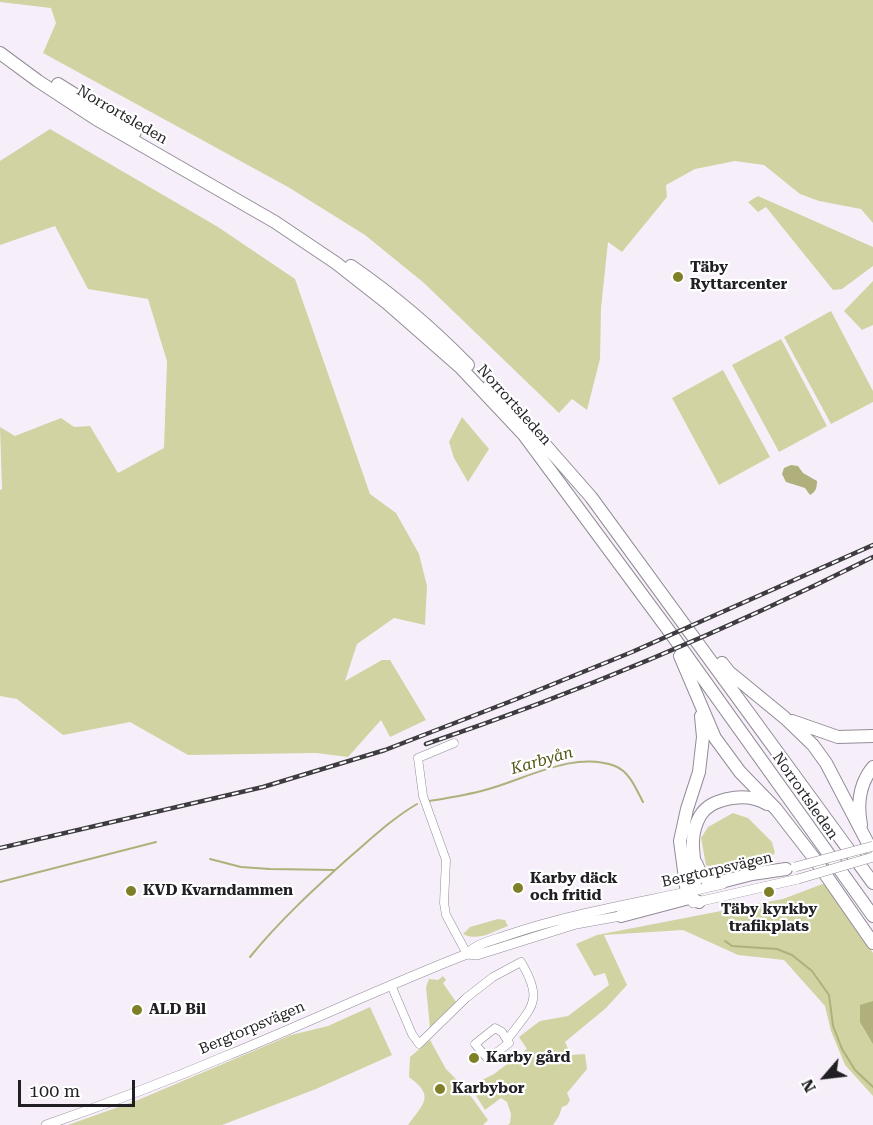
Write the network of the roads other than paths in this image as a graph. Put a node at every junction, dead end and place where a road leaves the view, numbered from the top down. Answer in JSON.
{"nodes":[{"id":1,"x":0,"y":44,"type":"edge"},
{"id":2,"x":0,"y":52,"type":"edge"},
{"id":3,"x":591,"y":497,"type":"junction"},
{"id":4,"x":634,"y":584,"type":"junction"},
{"id":5,"x":699,"y":703,"type":"junction"},
{"id":6,"x":785,"y":718,"type":"junction"},
{"id":7,"x":873,"y":736,"type":"edge"},
{"id":8,"x":453,"y":743,"type":"dead end"},
{"id":9,"x":873,"y":767,"type":"edge"},
{"id":10,"x":776,"y":809,"type":"junction"},
{"id":11,"x":869,"y":842,"type":"edge"},
{"id":12,"x":692,"y":852,"type":"junction"},
{"id":13,"x":873,"y":855,"type":"edge"},
{"id":14,"x":790,"y":868,"type":"junction"},
{"id":15,"x":873,"y":883,"type":"edge"},
{"id":16,"x":692,"y":896,"type":"junction"},
{"id":17,"x":621,"y":916,"type":"joint"},
{"id":18,"x":873,"y":916,"type":"edge"},
{"id":19,"x":873,"y":943,"type":"edge"},
{"id":20,"x":467,"y":954,"type":"junction"},
{"id":21,"x":391,"y":985,"type":"junction"},
{"id":22,"x":520,"y":1021,"type":"junction"},
{"id":23,"x":498,"y":1030,"type":"junction"},
{"id":24,"x":507,"y":1040,"type":"junction"},
{"id":25,"x":46,"y":1125,"type":"edge"}],
"edges":[{"from":1,"to":3,"type":"highway","name":"Norrortsleden"},
{"from":2,"to":4,"type":"highway","name":"Norrortsleden"},
{"from":3,"to":6,"type":"highway"},
{"from":3,"to":15,"type":"highway","name":"Norrortsleden"},
{"from":4,"to":5,"type":"highway"},
{"from":4,"to":18,"type":"highway","name":"Norrortsleden"},
{"from":5,"to":10,"type":"highway"},
{"from":5,"to":16,"type":"highway"},
{"from":6,"to":7,"type":"highway"},
{"from":6,"to":11,"type":"highway"},
{"from":8,"to":20,"type":"street"},
{"from":9,"to":11,"type":"highway"},
{"from":10,"to":12,"type":"highway"},
{"from":10,"to":19,"type":"highway"},
{"from":11,"to":13,"type":"highway"},
{"from":11,"to":14,"type":"main road","name":"Bergtorpsvägen","bridge":true},
{"from":12,"to":14,"type":"highway"},
{"from":12,"to":16,"type":"highway"},
{"from":13,"to":16,"type":"main road","name":"Bergtorpsvägen","bridge":true},
{"from":14,"to":16,"type":"main road","name":"Bergtorpsvägen"},
{"from":16,"to":17,"type":"highway"},
{"from":16,"to":20,"type":"main road","name":"Bergtorpsvägen"},
{"from":17,"to":20,"type":"main road","name":"Bergtorpsvägen"},
{"from":20,"to":21,"type":"main road","name":"Bergtorpsvägen"},
{"from":21,"to":22,"type":"street"},
{"from":21,"to":25,"type":"main road","name":"Bergtorpsvägen"},
{"from":22,"to":23,"type":"street"},
{"from":22,"to":24,"type":"street"},
{"from":23,"to":24,"type":"street"},
{"from":23,"to":24,"type":"street"}]}
